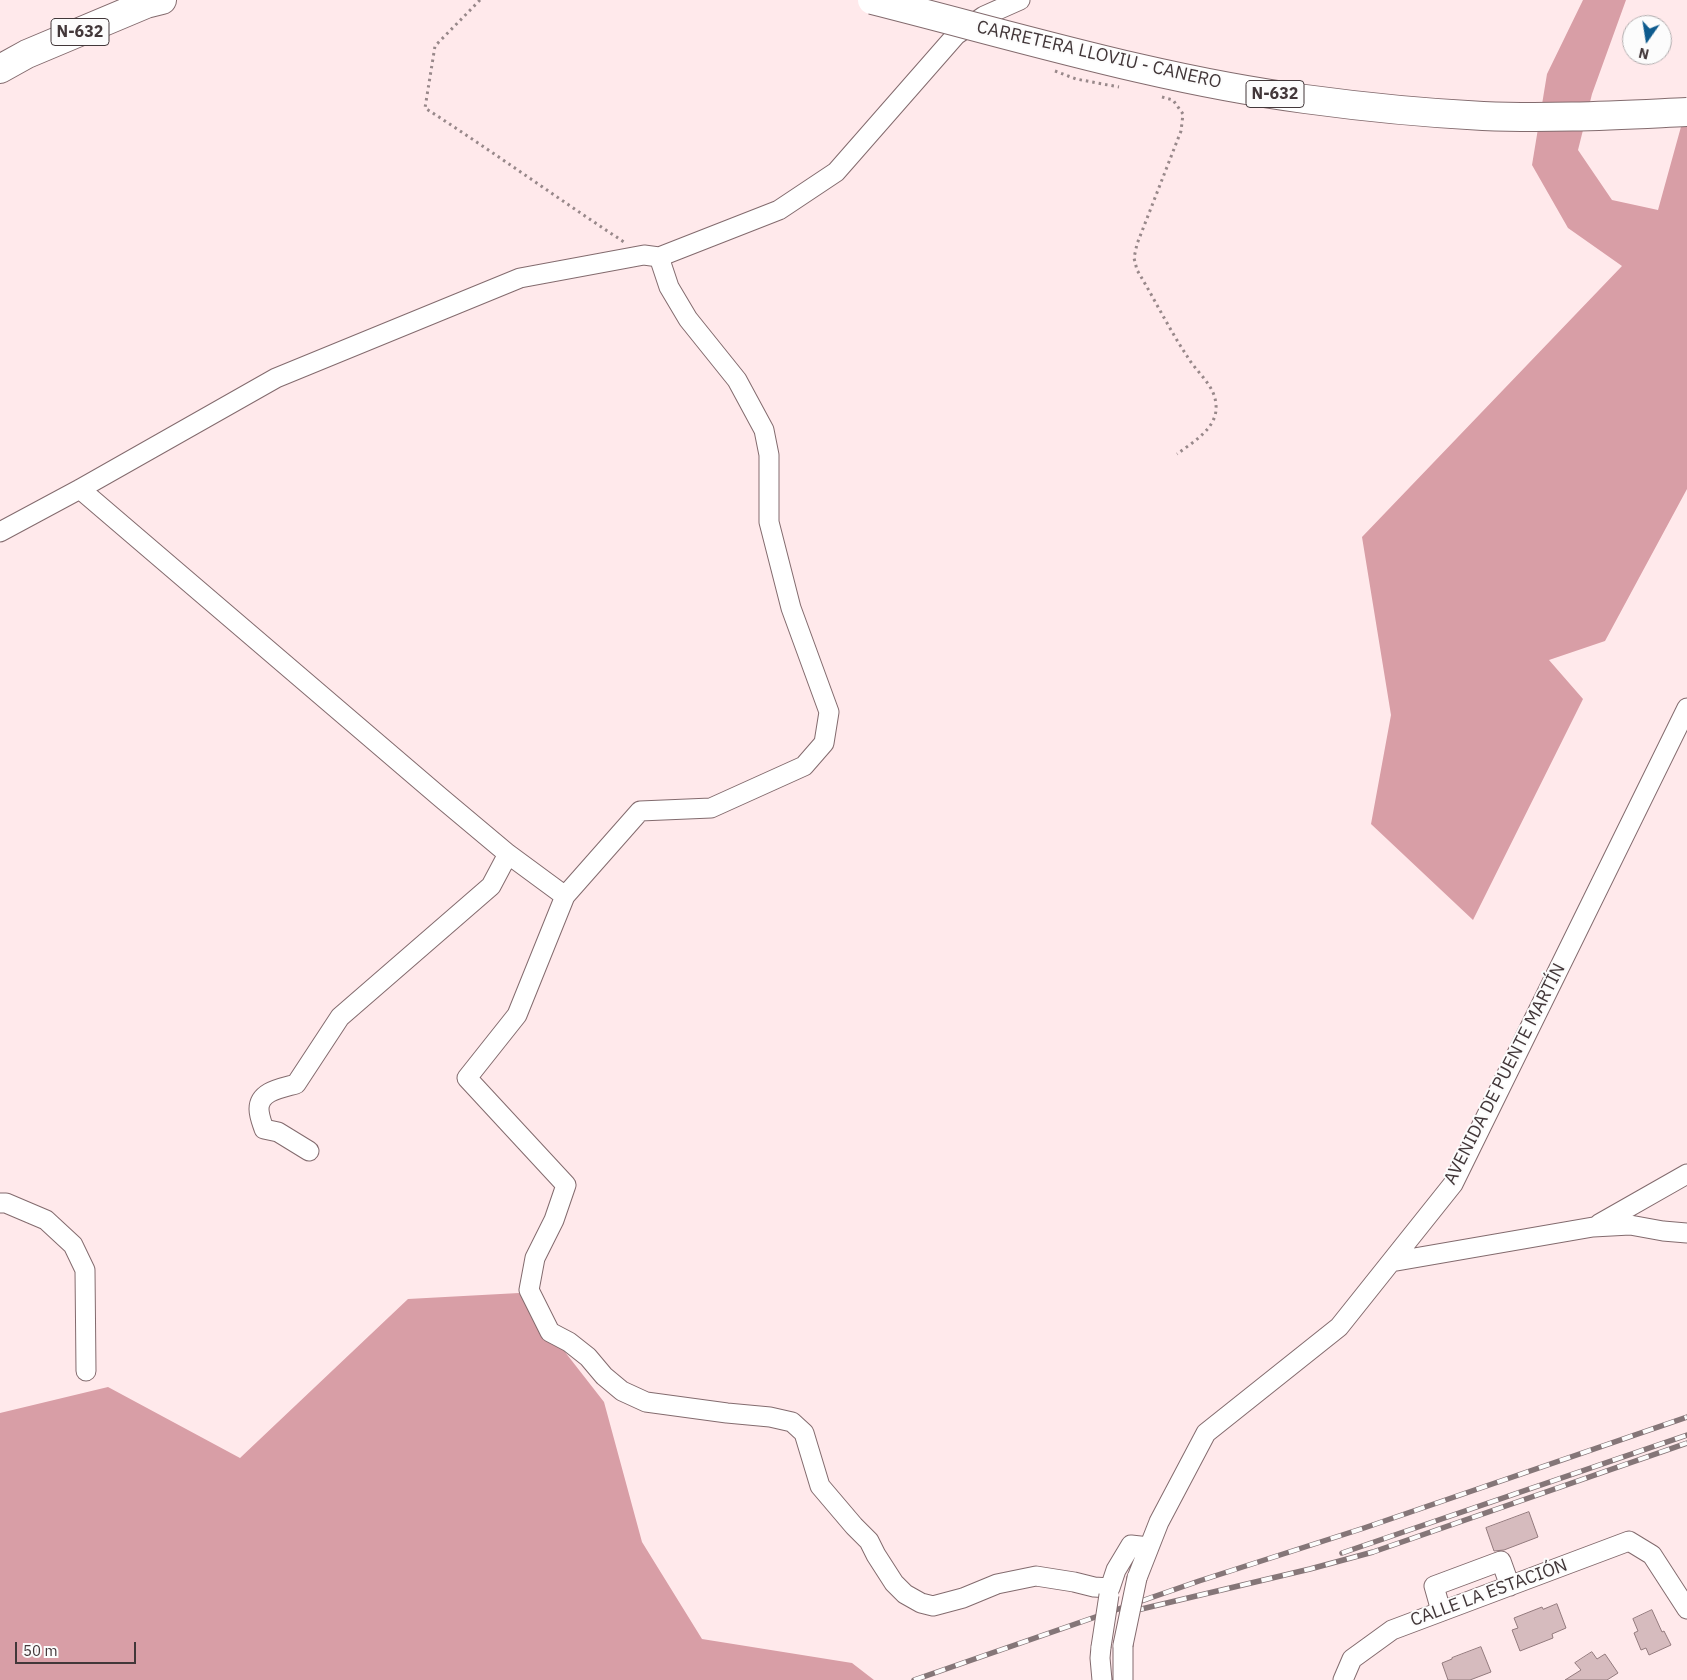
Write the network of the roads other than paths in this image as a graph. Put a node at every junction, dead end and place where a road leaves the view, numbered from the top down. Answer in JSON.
{"nodes":[{"id":1,"x":162,"y":0,"type":"edge"},
{"id":2,"x":872,"y":0,"type":"edge"},
{"id":3,"x":1020,"y":0,"type":"edge"},
{"id":4,"x":0,"y":69,"type":"edge"},
{"id":5,"x":1687,"y":112,"type":"edge"},
{"id":6,"x":651,"y":256,"type":"junction"},
{"id":7,"x":80,"y":489,"type":"junction"},
{"id":8,"x":0,"y":532,"type":"edge"},
{"id":9,"x":1687,"y":708,"type":"edge"},
{"id":10,"x":508,"y":854,"type":"junction"},
{"id":11,"x":565,"y":896,"type":"junction"},
{"id":12,"x":310,"y":1151,"type":"dead end"},
{"id":13,"x":1687,"y":1174,"type":"edge"},
{"id":14,"x":0,"y":1203,"type":"edge"},
{"id":15,"x":1593,"y":1226,"type":"junction"},
{"id":16,"x":1687,"y":1232,"type":"edge"},
{"id":17,"x":1391,"y":1262,"type":"junction"},
{"id":18,"x":86,"y":1371,"type":"dead end"},
{"id":19,"x":1149,"y":1547,"type":"junction"},
{"id":20,"x":1510,"y":1586,"type":"junction"},
{"id":21,"x":1109,"y":1592,"type":"junction"},
{"id":22,"x":1687,"y":1609,"type":"edge"},
{"id":23,"x":1441,"y":1611,"type":"junction"},
{"id":24,"x":1102,"y":1680,"type":"edge"},
{"id":25,"x":1123,"y":1680,"type":"edge"},
{"id":26,"x":1342,"y":1680,"type":"edge"}],
"edges":[{"from":1,"to":4,"type":"highway","number":"N-632"},
{"from":2,"to":5,"type":"highway","name":"CARRETERA LLOVIU - CANERO","number":"N-632","bridge":true},
{"from":3,"to":6,"type":"street"},
{"from":6,"to":7,"type":"street"},
{"from":6,"to":11,"type":"street"},
{"from":7,"to":8,"type":"street"},
{"from":7,"to":10,"type":"street"},
{"from":9,"to":17,"type":"street","name":"AVENIDA DE PUENTE MARTÍN"},
{"from":10,"to":11,"type":"street"},
{"from":10,"to":12,"type":"street"},
{"from":11,"to":21,"type":"street"},
{"from":13,"to":15,"type":"street"},
{"from":14,"to":18,"type":"street"},
{"from":15,"to":16,"type":"street"},
{"from":15,"to":17,"type":"street"},
{"from":17,"to":19,"type":"street","name":"AVENIDA DE PUENTE MARTÍN"},
{"from":19,"to":21,"type":"street"},
{"from":19,"to":25,"type":"street","name":"AVENIDA DE PUENTE MARTÍN","bridge":true},
{"from":20,"to":22,"type":"street","name":"CALLE LA ESTACIÓN"},
{"from":20,"to":23,"type":"street","name":"CALLE LA ESTACIÓN"},
{"from":20,"to":23,"type":"street"},
{"from":21,"to":24,"type":"street","bridge":true},
{"from":23,"to":26,"type":"street","name":"CALLE LA ESTACIÓN"}]}
